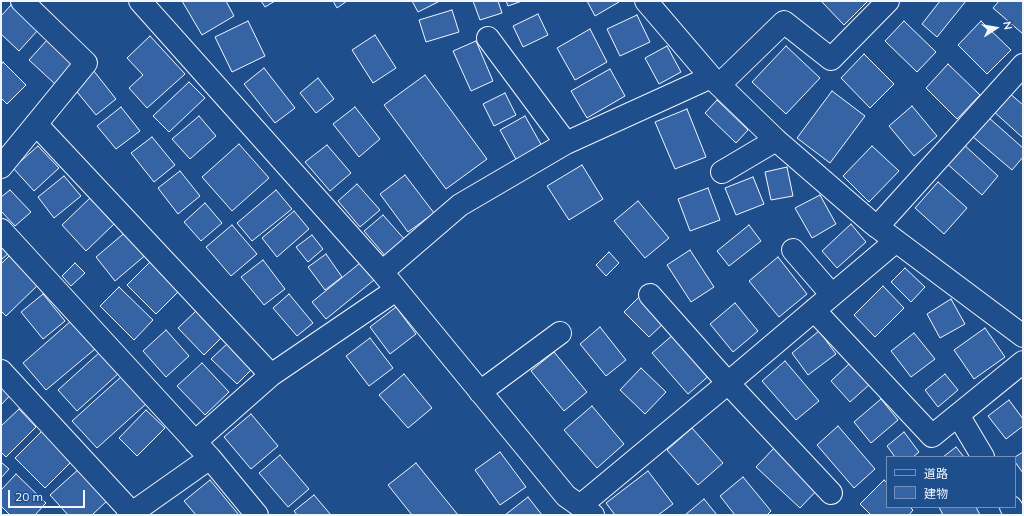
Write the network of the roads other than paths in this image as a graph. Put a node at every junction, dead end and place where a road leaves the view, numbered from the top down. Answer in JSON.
{"nodes":[{"id":1,"x":22,"y":1,"type":"edge"},
{"id":2,"x":646,"y":1,"type":"edge"},
{"id":3,"x":888,"y":1,"type":"edge"},
{"id":4,"x":151,"y":4,"type":"edge"},
{"id":5,"x":488,"y":38,"type":"dead end"},
{"id":6,"x":1023,"y":65,"type":"edge"},
{"id":7,"x":715,"y":81,"type":"junction"},
{"id":8,"x":36,"y":124,"type":"junction"},
{"id":9,"x":776,"y":140,"type":"junction"},
{"id":10,"x":566,"y":143,"type":"junction"},
{"id":11,"x":5,"y":155,"type":"edge"},
{"id":12,"x":722,"y":172,"type":"dead end"},
{"id":13,"x":877,"y":227,"type":"junction"},
{"id":14,"x":1,"y":230,"type":"edge"},
{"id":15,"x":896,"y":241,"type":"junction"},
{"id":16,"x":793,"y":250,"type":"dead end"},
{"id":17,"x":382,"y":272,"type":"junction"},
{"id":18,"x":396,"y":290,"type":"junction"},
{"id":19,"x":650,"y":295,"type":"dead end"},
{"id":20,"x":832,"y":295,"type":"junction"},
{"id":21,"x":814,"y":310,"type":"junction"},
{"id":22,"x":560,"y":333,"type":"dead end"},
{"id":23,"x":1023,"y":336,"type":"edge"},
{"id":24,"x":1023,"y":362,"type":"edge"},
{"id":25,"x":1,"y":371,"type":"edge"},
{"id":26,"x":271,"y":375,"type":"junction"},
{"id":27,"x":728,"y":383,"type":"junction"},
{"id":28,"x":480,"y":392,"type":"junction"},
{"id":29,"x":958,"y":414,"type":"junction"},
{"id":30,"x":194,"y":442,"type":"junction"},
{"id":31,"x":982,"y":456,"type":"edge"},
{"id":32,"x":210,"y":458,"type":"junction"},
{"id":33,"x":831,"y":493,"type":"dead end"},
{"id":34,"x":588,"y":512,"type":"edge"},
{"id":35,"x":130,"y":514,"type":"edge"},
{"id":36,"x":257,"y":515,"type":"edge"}],
"edges":[{"from":1,"to":8,"type":"street"},
{"from":2,"to":7,"type":"street"},
{"from":3,"to":7,"type":"street"},
{"from":4,"to":17,"type":"street"},
{"from":5,"to":10,"type":"street"},
{"from":6,"to":13,"type":"street"},
{"from":7,"to":9,"type":"street"},
{"from":7,"to":10,"type":"street"},
{"from":8,"to":11,"type":"street"},
{"from":8,"to":26,"type":"street"},
{"from":9,"to":12,"type":"street"},
{"from":9,"to":13,"type":"street"},
{"from":10,"to":17,"type":"street"},
{"from":13,"to":15,"type":"street"},
{"from":14,"to":30,"type":"street"},
{"from":15,"to":20,"type":"street"},
{"from":15,"to":23,"type":"street"},
{"from":16,"to":20,"type":"street"},
{"from":17,"to":18,"type":"street"},
{"from":18,"to":26,"type":"street"},
{"from":18,"to":28,"type":"street"},
{"from":19,"to":27,"type":"street"},
{"from":20,"to":21,"type":"street"},
{"from":21,"to":27,"type":"street"},
{"from":21,"to":29,"type":"street"},
{"from":22,"to":28,"type":"street"},
{"from":24,"to":29,"type":"street"},
{"from":25,"to":35,"type":"street"},
{"from":26,"to":30,"type":"street"},
{"from":27,"to":33,"type":"street"},
{"from":27,"to":34,"type":"street"},
{"from":28,"to":34,"type":"street"},
{"from":29,"to":31,"type":"street"},
{"from":30,"to":32,"type":"street"},
{"from":32,"to":35,"type":"street"},
{"from":32,"to":36,"type":"street"}]}
